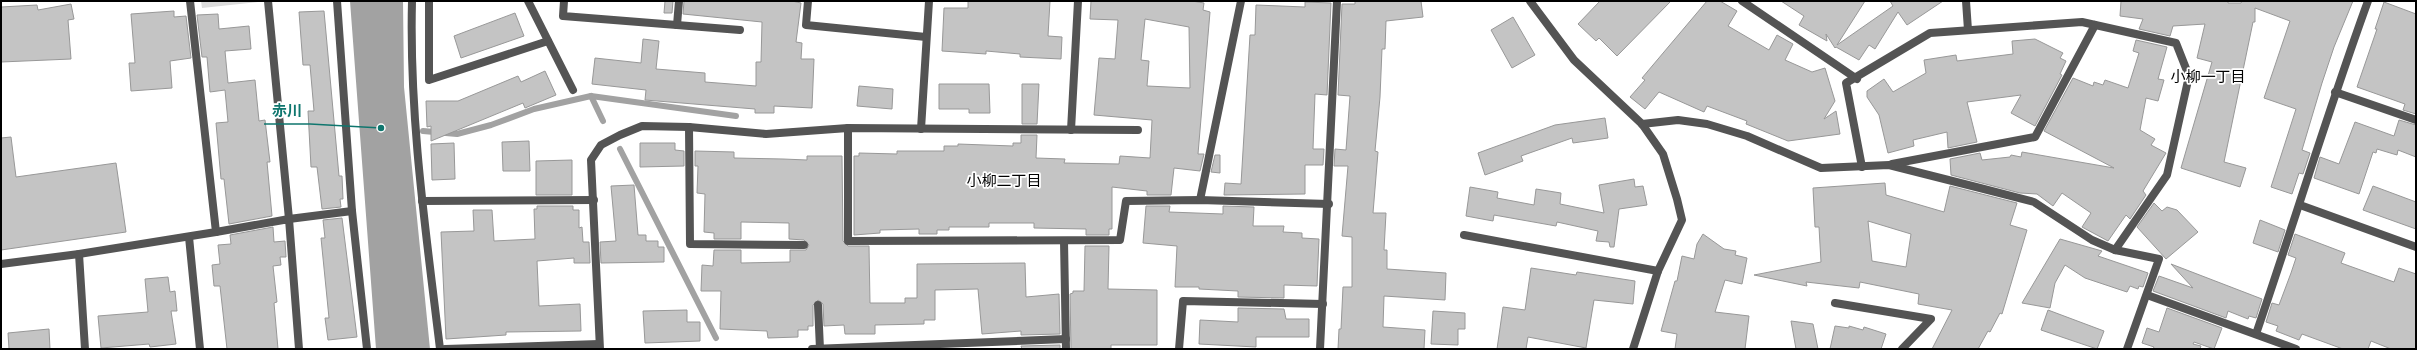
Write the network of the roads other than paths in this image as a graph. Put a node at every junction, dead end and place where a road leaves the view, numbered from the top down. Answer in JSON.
{"nodes":[{"id":1,"x":190,"y":1,"type":"edge"},
{"id":2,"x":268,"y":1,"type":"edge"},
{"id":3,"x":337,"y":1,"type":"edge"},
{"id":4,"x":412,"y":1,"type":"edge"},
{"id":5,"x":429,"y":1,"type":"edge"},
{"id":6,"x":528,"y":1,"type":"edge"},
{"id":7,"x":564,"y":1,"type":"edge"},
{"id":8,"x":679,"y":1,"type":"edge"},
{"id":9,"x":808,"y":1,"type":"edge"},
{"id":10,"x":929,"y":1,"type":"edge"},
{"id":11,"x":1078,"y":1,"type":"edge"},
{"id":12,"x":1241,"y":1,"type":"edge"},
{"id":13,"x":1337,"y":1,"type":"edge"},
{"id":14,"x":1530,"y":1,"type":"edge"},
{"id":15,"x":1742,"y":1,"type":"edge"},
{"id":16,"x":1966,"y":1,"type":"edge"},
{"id":17,"x":2368,"y":1,"type":"edge"},
{"id":18,"x":677,"y":25,"type":"junction"},
{"id":19,"x":2095,"y":25,"type":"junction"},
{"id":20,"x":740,"y":30,"type":"dead end"},
{"id":21,"x":1968,"y":30,"type":"junction"},
{"id":22,"x":926,"y":37,"type":"junction"},
{"id":23,"x":548,"y":41,"type":"junction"},
{"id":24,"x":1857,"y":79,"type":"junction"},
{"id":25,"x":573,"y":90,"type":"dead end"},
{"id":26,"x":2335,"y":92,"type":"junction"},
{"id":27,"x":2416,"y":120,"type":"edge"},
{"id":28,"x":1642,"y":124,"type":"junction"},
{"id":29,"x":689,"y":127,"type":"junction"},
{"id":30,"x":848,"y":128,"type":"junction"},
{"id":31,"x":921,"y":129,"type":"junction"},
{"id":32,"x":1071,"y":130,"type":"junction"},
{"id":33,"x":1138,"y":130,"type":"dead end"},
{"id":34,"x":1889,"y":165,"type":"junction"},
{"id":35,"x":1862,"y":167,"type":"junction"},
{"id":36,"x":594,"y":200,"type":"junction"},
{"id":37,"x":1200,"y":200,"type":"junction"},
{"id":38,"x":422,"y":201,"type":"junction"},
{"id":39,"x":1329,"y":204,"type":"junction"},
{"id":40,"x":2300,"y":205,"type":"junction"},
{"id":41,"x":352,"y":211,"type":"junction"},
{"id":42,"x":289,"y":219,"type":"junction"},
{"id":43,"x":216,"y":232,"type":"junction"},
{"id":44,"x":1464,"y":235,"type":"dead end"},
{"id":45,"x":189,"y":237,"type":"junction"},
{"id":46,"x":1064,"y":241,"type":"junction"},
{"id":47,"x":804,"y":245,"type":"dead end"},
{"id":48,"x":2416,"y":247,"type":"edge"},
{"id":49,"x":2115,"y":250,"type":"junction"},
{"id":50,"x":79,"y":254,"type":"junction"},
{"id":51,"x":1,"y":264,"type":"edge"},
{"id":52,"x":1658,"y":271,"type":"junction"},
{"id":53,"x":2147,"y":295,"type":"junction"},
{"id":54,"x":1835,"y":303,"type":"dead end"},
{"id":55,"x":1323,"y":304,"type":"junction"},
{"id":56,"x":818,"y":305,"type":"dead end"},
{"id":57,"x":2256,"y":334,"type":"junction"},
{"id":58,"x":1066,"y":339,"type":"junction"},
{"id":59,"x":600,"y":347,"type":"edge"},
{"id":60,"x":85,"y":349,"type":"edge"},
{"id":61,"x":200,"y":349,"type":"edge"},
{"id":62,"x":299,"y":349,"type":"edge"},
{"id":63,"x":367,"y":349,"type":"edge"},
{"id":64,"x":440,"y":349,"type":"edge"},
{"id":65,"x":445,"y":349,"type":"edge"},
{"id":66,"x":812,"y":349,"type":"edge"},
{"id":67,"x":820,"y":349,"type":"edge"},
{"id":68,"x":1066,"y":349,"type":"edge"},
{"id":69,"x":1179,"y":349,"type":"edge"},
{"id":70,"x":1320,"y":349,"type":"edge"},
{"id":71,"x":1633,"y":349,"type":"edge"},
{"id":72,"x":1902,"y":349,"type":"edge"},
{"id":73,"x":2127,"y":349,"type":"edge"},
{"id":74,"x":2296,"y":349,"type":"edge"}],
"edges":[{"from":1,"to":43,"type":"street"},
{"from":2,"to":42,"type":"street"},
{"from":3,"to":41,"type":"street"},
{"from":4,"to":38,"type":"street"},
{"from":5,"to":23,"type":"street"},
{"from":6,"to":23,"type":"street"},
{"from":7,"to":18,"type":"street"},
{"from":8,"to":18,"type":"street"},
{"from":9,"to":22,"type":"street"},
{"from":10,"to":22,"type":"street"},
{"from":11,"to":32,"type":"street"},
{"from":12,"to":37,"type":"street"},
{"from":13,"to":39,"type":"street"},
{"from":14,"to":28,"type":"street"},
{"from":15,"to":24,"type":"street"},
{"from":16,"to":21,"type":"street"},
{"from":17,"to":26,"type":"street"},
{"from":18,"to":20,"type":"street"},
{"from":19,"to":21,"type":"street"},
{"from":19,"to":34,"type":"street"},
{"from":19,"to":49,"type":"street"},
{"from":21,"to":24,"type":"street"},
{"from":22,"to":31,"type":"street"},
{"from":23,"to":25,"type":"street"},
{"from":24,"to":35,"type":"street"},
{"from":26,"to":27,"type":"street"},
{"from":26,"to":40,"type":"street"},
{"from":28,"to":35,"type":"street"},
{"from":28,"to":52,"type":"street"},
{"from":29,"to":30,"type":"street"},
{"from":29,"to":36,"type":"street"},
{"from":29,"to":47,"type":"street"},
{"from":30,"to":31,"type":"street"},
{"from":30,"to":46,"type":"street"},
{"from":31,"to":32,"type":"street"},
{"from":32,"to":33,"type":"street"},
{"from":34,"to":35,"type":"street"},
{"from":34,"to":49,"type":"street"},
{"from":36,"to":38,"type":"street"},
{"from":36,"to":59,"type":"street"},
{"from":37,"to":39,"type":"street"},
{"from":37,"to":46,"type":"street"},
{"from":38,"to":64,"type":"street"},
{"from":39,"to":55,"type":"street"},
{"from":40,"to":48,"type":"street"},
{"from":40,"to":57,"type":"street"},
{"from":41,"to":42,"type":"street"},
{"from":41,"to":63,"type":"street"},
{"from":42,"to":43,"type":"street"},
{"from":42,"to":62,"type":"street"},
{"from":43,"to":45,"type":"street"},
{"from":44,"to":52,"type":"street"},
{"from":45,"to":50,"type":"street"},
{"from":45,"to":61,"type":"street"},
{"from":46,"to":58,"type":"street"},
{"from":49,"to":53,"type":"street"},
{"from":50,"to":51,"type":"street"},
{"from":50,"to":60,"type":"street"},
{"from":52,"to":71,"type":"street"},
{"from":53,"to":57,"type":"street"},
{"from":53,"to":73,"type":"street"},
{"from":54,"to":72,"type":"street"},
{"from":55,"to":69,"type":"street"},
{"from":55,"to":70,"type":"street"},
{"from":56,"to":67,"type":"street"},
{"from":57,"to":74,"type":"street"},
{"from":58,"to":67,"type":"street"},
{"from":58,"to":68,"type":"street"},
{"from":59,"to":65,"type":"street"},
{"from":66,"to":67,"type":"street"}]}
